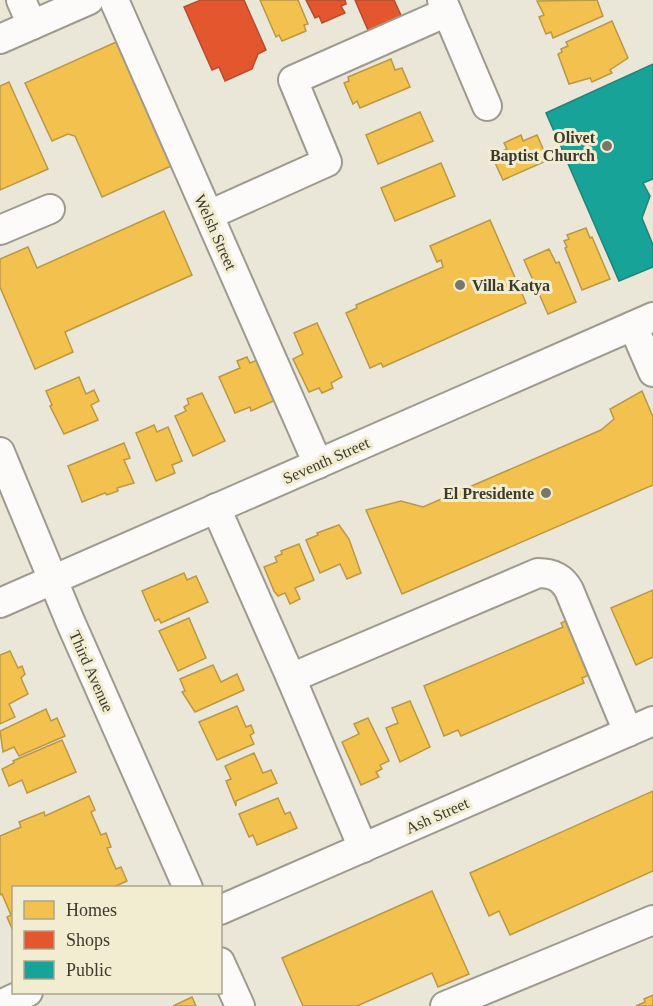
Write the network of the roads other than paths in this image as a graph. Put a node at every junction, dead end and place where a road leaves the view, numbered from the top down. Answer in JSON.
{"nodes":[{"id":1,"x":89,"y":0,"type":"edge"},
{"id":2,"x":114,"y":0,"type":"edge"},
{"id":3,"x":444,"y":6,"type":"edge"},
{"id":4,"x":26,"y":13,"type":"edge"},
{"id":5,"x":0,"y":39,"type":"edge"},
{"id":6,"x":487,"y":106,"type":"dead end"},
{"id":7,"x":50,"y":209,"type":"dead end"},
{"id":8,"x":209,"y":215,"type":"junction"},
{"id":9,"x":0,"y":230,"type":"edge"},
{"id":10,"x":643,"y":322,"type":"edge"},
{"id":11,"x":653,"y":372,"type":"edge"},
{"id":12,"x":0,"y":452,"type":"edge"},
{"id":13,"x":318,"y":464,"type":"junction"},
{"id":14,"x":216,"y":508,"type":"junction"},
{"id":15,"x":54,"y":580,"type":"junction"},
{"id":16,"x":0,"y":603,"type":"edge"},
{"id":17,"x":291,"y":678,"type":"junction"},
{"id":18,"x":641,"y":726,"type":"edge"},
{"id":19,"x":363,"y":848,"type":"junction"},
{"id":20,"x":187,"y":886,"type":"edge"},
{"id":21,"x":222,"y":909,"type":"edge"},
{"id":22,"x":653,"y":920,"type":"edge"},
{"id":23,"x":222,"y":966,"type":"edge"},
{"id":24,"x":26,"y":994,"type":"edge"},
{"id":25,"x":0,"y":1005,"type":"edge"},
{"id":26,"x":240,"y":1006,"type":"edge"},
{"id":27,"x":445,"y":1006,"type":"edge"}],
"edges":[{"from":1,"to":4,"type":"street"},
{"from":2,"to":8,"type":"street","name":"Welsh Street"},
{"from":3,"to":6,"type":"street"},
{"from":3,"to":8,"type":"street"},
{"from":4,"to":5,"type":"street"},
{"from":7,"to":9,"type":"street"},
{"from":8,"to":13,"type":"street","name":"Welsh Street"},
{"from":10,"to":11,"type":"street"},
{"from":10,"to":13,"type":"street","name":"Seventh Street"},
{"from":12,"to":15,"type":"street","name":"Third Avenue"},
{"from":13,"to":14,"type":"street","name":"Seventh Street"},
{"from":14,"to":15,"type":"street","name":"Seventh Street"},
{"from":14,"to":17,"type":"street"},
{"from":15,"to":16,"type":"street","name":"Seventh Street"},
{"from":15,"to":20,"type":"street","name":"Third Avenue"},
{"from":17,"to":18,"type":"street"},
{"from":17,"to":19,"type":"street"},
{"from":18,"to":19,"type":"street","name":"Ash Street"},
{"from":19,"to":21,"type":"street","name":"Ash Street"},
{"from":22,"to":27,"type":"street"},
{"from":23,"to":26,"type":"street"},
{"from":24,"to":25,"type":"street"}]}
